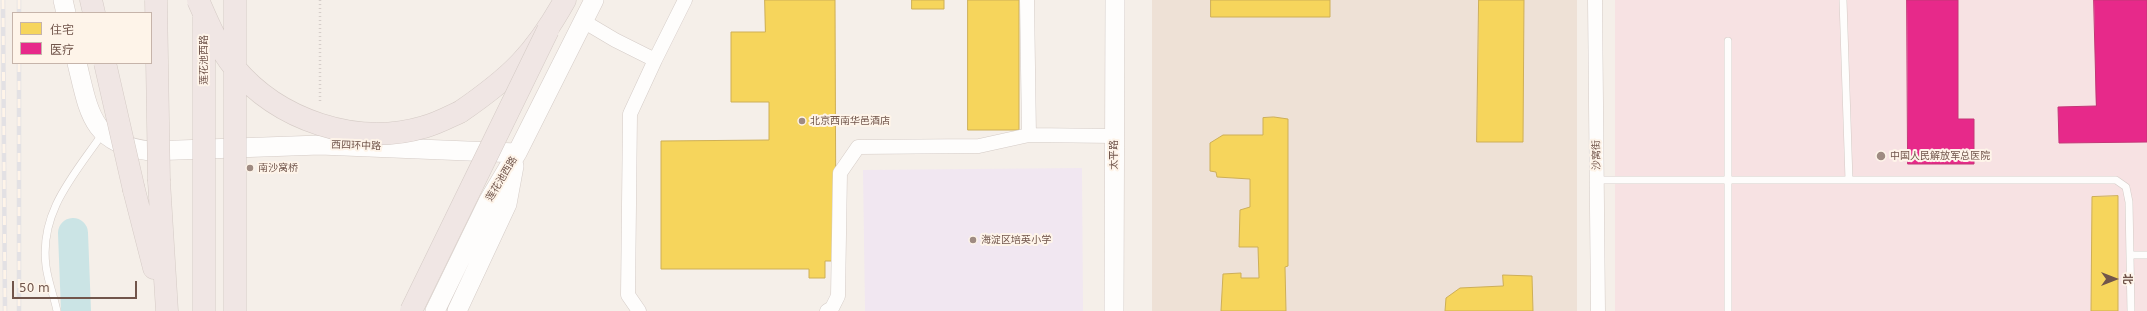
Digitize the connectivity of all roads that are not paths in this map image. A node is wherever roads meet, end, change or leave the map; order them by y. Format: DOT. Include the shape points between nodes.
graph roads {
  1 [pos="63,0"];
  2 [pos="91,0"];
  3 [pos="156,0"];
  4 [pos="198,0"];
  5 [pos="204,0"];
  6 [pos="235,0"];
  7 [pos="565,0"];
  8 [pos="594,0"];
  9 [pos="684,0"];
  10 [pos="1027,0"];
  11 [pos="1114,0"];
  12 [pos="1595,0"];
  13 [pos="1843,0"];
  14 [pos="66,12"];
  15 [pos="94,12"];
  16 [pos="583,21"];
  17 [pos="548,30"];
  18 [pos="1728,41"];
  19 [pos="655,60"];
  20 [pos="77,64"];
  21 [pos="105,64"];
  22 [pos="103,132"];
  23 [pos="1029,134"];
  24 [pos="1114,136"];
  25 [pos="517,153"];
  26 [pos="1597,180"];
  27 [pos="1727,180"];
  28 [pos="1849,180"];
  29 [pos="2131,255"];
  30 [pos="2147,255"];
  31 [pos="57,311"];
  32 [pos="166,311"];
  33 [pos="204,311"];
  34 [pos="235,311"];
  35 [pos="411,311"];
  36 [pos="434,311"];
  37 [pos="457,311"];
  38 [pos="639,311"];
  39 [pos="827,311"];
  40 [pos="1114,311"];
  41 [pos="1598,311"];
  42 [pos="1728,311"];
  43 [pos="2131,311"];
  1 -- 14 [label="street"];
  2 -- 15 [label="highway"];
  3 -- 32 [label="highway, bridge" via="159,181"];
  4 -- 17 [label="highway, bridge" via="211,31 234,66 258,92 289,112 319,125 355,132 386,133 424,127 460,112 520,65"];
  5 -- 33 [label="highway, 莲花池西路, bridge"];
  6 -- 34 [label="highway, bridge"];
  7 -- 17 [label="highway"];
  8 -- 16 [label="street"];
  9 -- 19 [label="street"];
  10 -- 23 [label="street"];
  11 -- 24 [label="street, 太平路"];
  12 -- 26 [label="street, 沙窝街"];
  13 -- 28 [label="lane"];
  16 -- 19 [label="street"];
  16 -- 25 [label="street"];
  17 -- 35 [label="highway, bridge"];
  18 -- 27 [label="lane"];
  19 -- 38 [label="street" via="630,114 628,295"];
  20 -- 22 [label="street, 西四环中路" via="93,120"];
  21 -- 32 [label="highway, bridge" via="134,190"];
  22 -- 25 [label="street, 西四环中路" via="127,147 150,151 320,145"];
  22 -- 31 [label="lane" via="56,202 50,217 46,233 46,267"];
  23 -- 24 [label="street"];
  23 -- 39 [label="street" via="979,146 858,147 840,173 838,296 832,308"];
  24 -- 40 [label="street, 太平路"];
  25 -- 36 [label="street, 莲花池西路" via="489,200"];
  25 -- 37 [label="street, 莲花池西路" via="507,204"];
  26 -- 27 [label="lane"];
  26 -- 41 [label="street, 沙窝街"];
  27 -- 28 [label="lane"];
  27 -- 42 [label="lane"];
  28 -- 29 [label="lane" via="2116,180 2126,187"];
  29 -- 30 [label="lane"];
  29 -- 43 [label="lane"];
}
